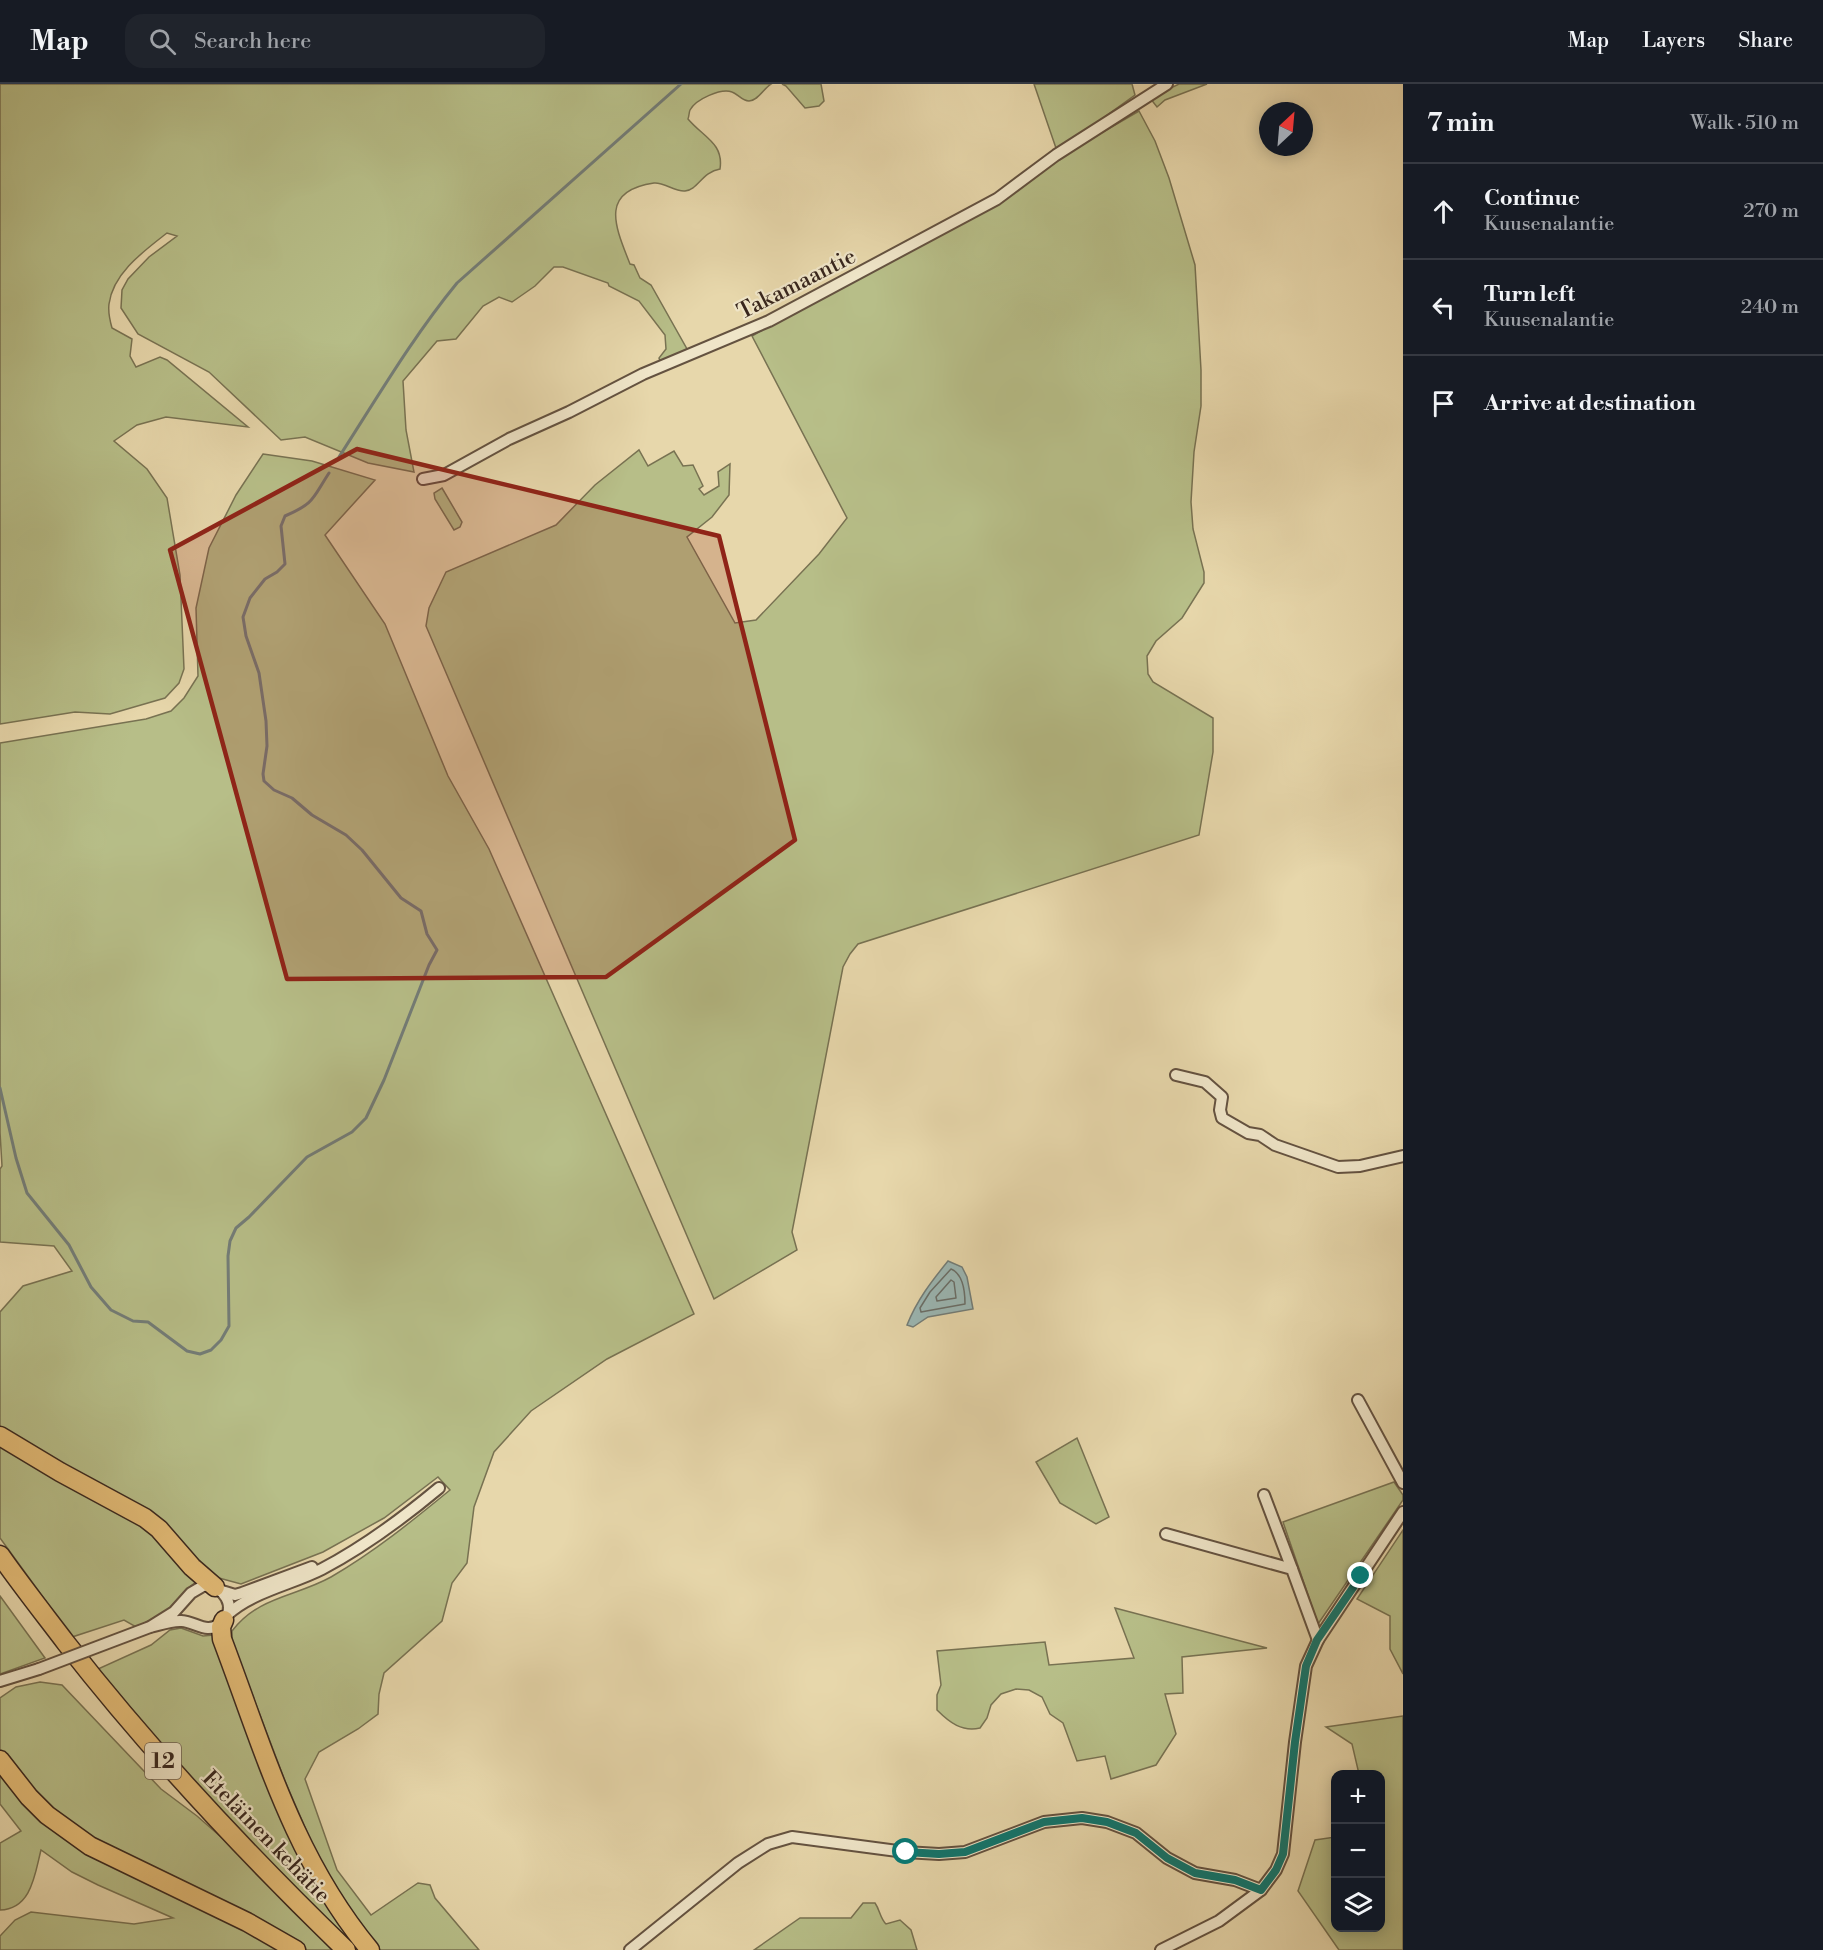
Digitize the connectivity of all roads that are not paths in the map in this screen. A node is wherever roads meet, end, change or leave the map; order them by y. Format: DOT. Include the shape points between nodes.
graph roads {
  1 [pos="1167,84"];
  2 [pos="423,479"];
  3 [pos="1176,1075"];
  4 [pos="1403,1156"];
  5 [pos="1358,1400"];
  6 [pos="0,1436"];
  7 [pos="1403,1483"];
  8 [pos="439,1488"];
  9 [pos="1264,1495"];
  10 [pos="1403,1512"];
  11 [pos="1166,1534"];
  12 [pos="0,1555"];
  13 [pos="344,1556"];
  14 [pos="1292,1569"];
  15 [pos="218,1589"];
  16 [pos="225,1618"];
  17 [pos="150,1628"];
  18 [pos="1317,1640"];
  19 [pos="22,1676"];
  20 [pos="0,1681"];
  21 [pos="0,1690"];
  22 [pos="0,1760"];
  23 [pos="1261,1890"];
  24 [pos="296,1950"];
  25 [pos="346,1950"];
  26 [pos="370,1950"];
  27 [pos="630,1950"];
  28 [pos="1161,1950"];
  1 -- 2 [label="street, Takamaantie" via="1056,155 997,199 769,321 643,374 444,475"];
  3 -- 4 [label="street" via="1205,1082 1222,1097 1222,1118 1248,1133 1311,1158 1338,1167"];
  5 -- 7 [label="street"];
  6 -- 15 [label="highway" via="145,1518"];
  8 -- 13 [label="street"];
  9 -- 14 [label="street"];
  10 -- 18 [label="street"];
  11 -- 14 [label="street"];
  12 -- 25 [label="highway, Eteläinen kehätie / 12" via="157,1754"];
  13 -- 15 [label="street" via="242,1593"];
  13 -- 16 [label="street" via="242,1604"];
  14 -- 18 [label="street"];
  15 -- 16 [label="street" via="229,1602"];
  15 -- 17 [label="street" via="196,1589 174,1612"];
  16 -- 17 [label="street" via="212,1628 183,1621"];
  16 -- 26 [label="highway" via="222,1639 289,1818 324,1884"];
  17 -- 19 [label="street, bridge"];
  18 -- 23 [label="street" via="1306,1666 1283,1854"];
  19 -- 20 [label="street"];
  19 -- 21 [label="street"];
  22 -- 24 [label="highway" via="47,1815 90,1846"];
  23 -- 27 [label="street" via="1235,1880 1195,1873 1167,1858 1136,1833 1082,1818 1044,1822 965,1852 939,1854 792,1837 768,1844 738,1863"];
  23 -- 28 [label="street" via="1219,1921"];
}
